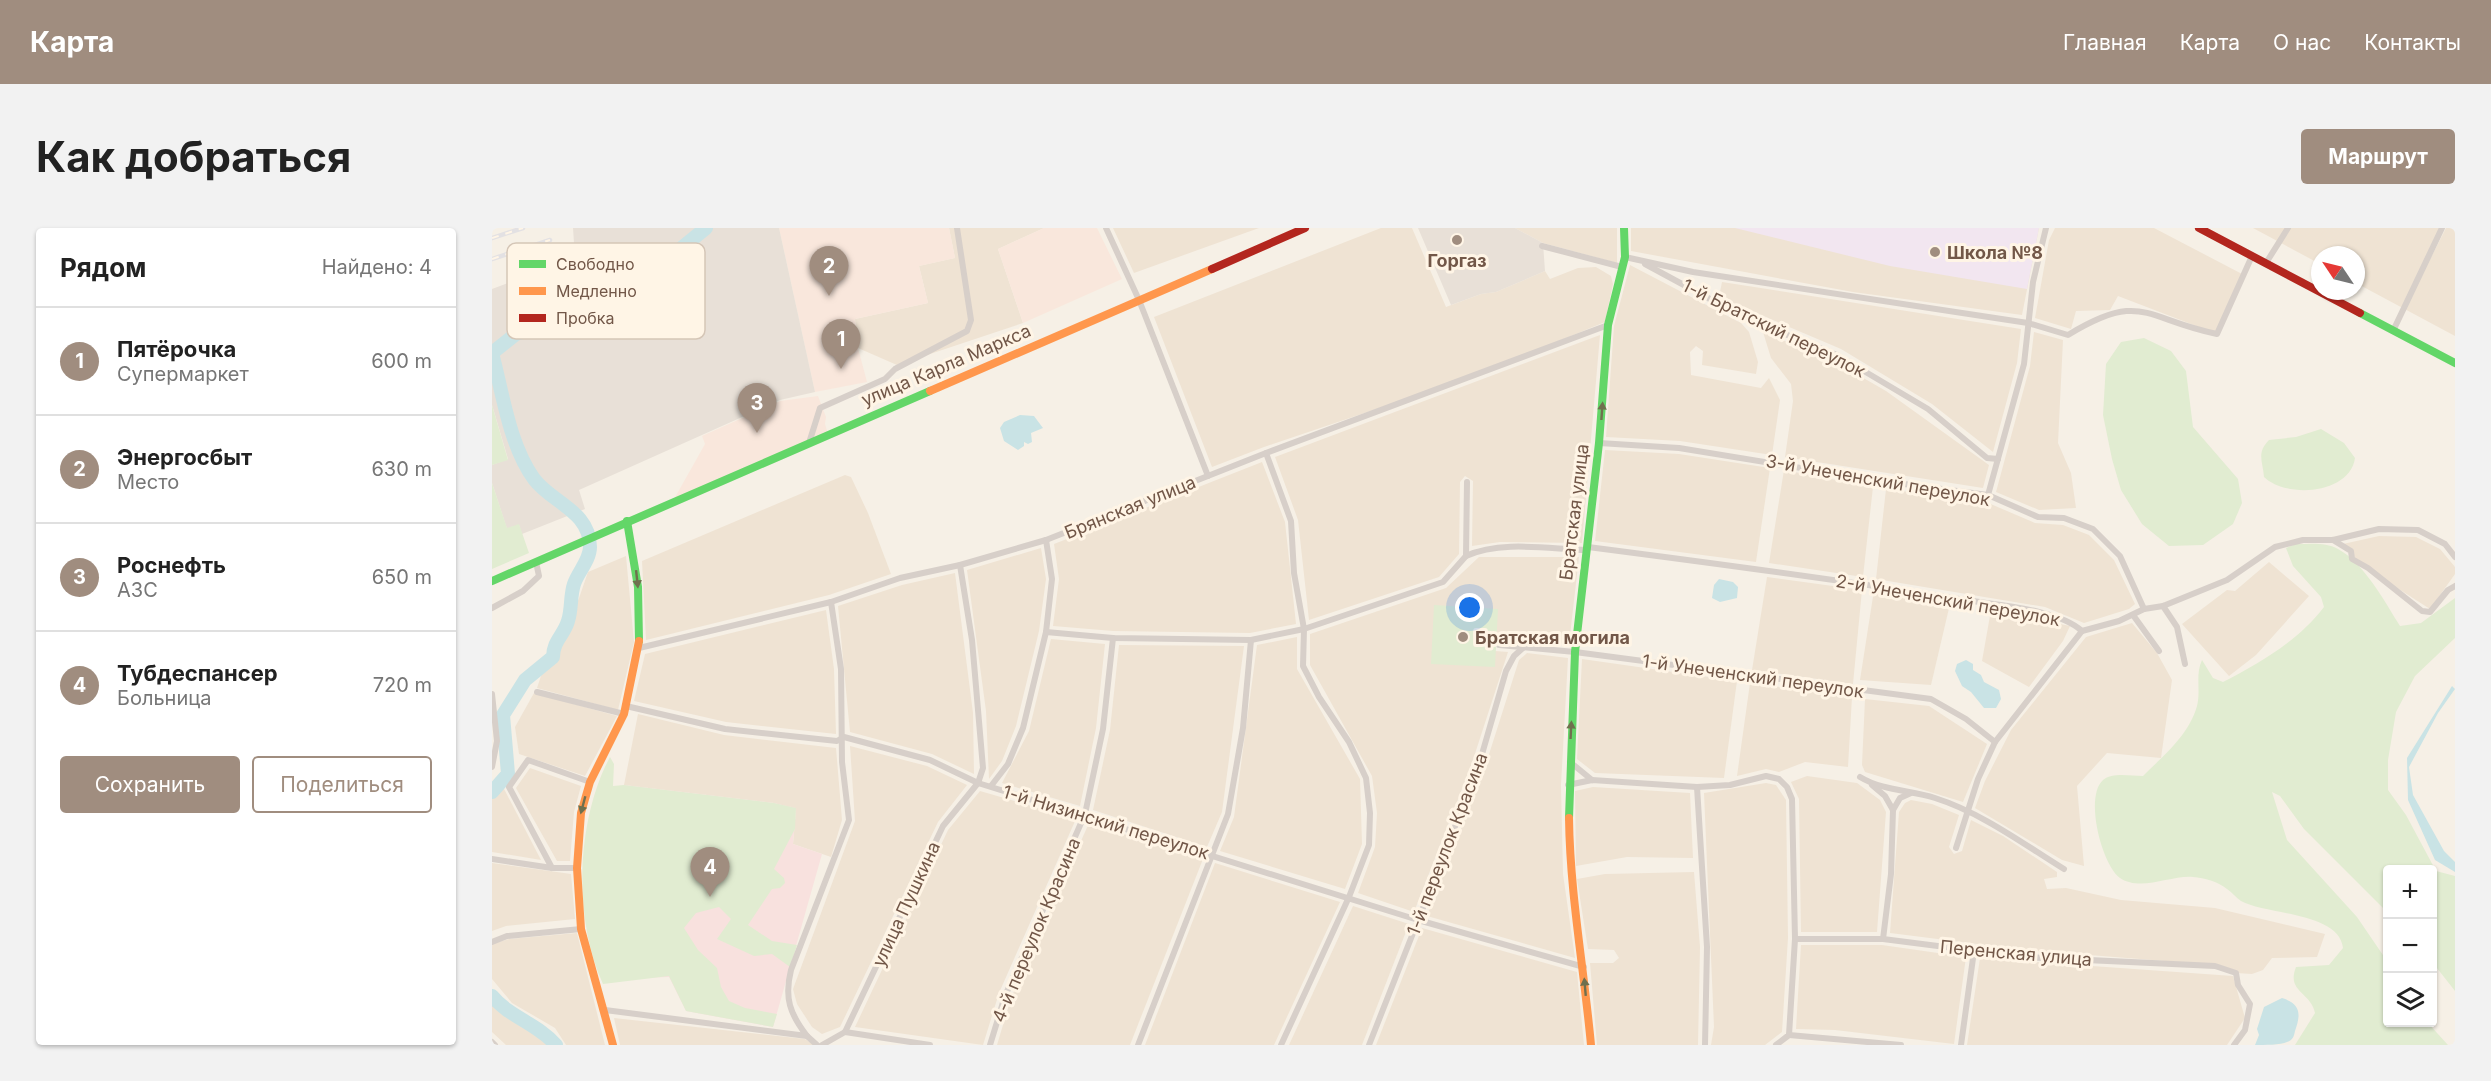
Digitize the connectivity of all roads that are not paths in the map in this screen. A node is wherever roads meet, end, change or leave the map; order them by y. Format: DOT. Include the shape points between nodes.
graph roads {
  1 [pos="957,228"];
  2 [pos="1106,228"];
  3 [pos="1305,228"];
  4 [pos="1624,228"];
  5 [pos="2046,228"];
  6 [pos="2199,228"];
  7 [pos="2288,228"];
  8 [pos="2442,228"];
  9 [pos="1542,246"];
  10 [pos="2252,256"];
  11 [pos="1625,257"];
  12 [pos="1637,259"];
  13 [pos="2266,263"];
  14 [pos="1622,267"];
  15 [pos="1138,300"];
  16 [pos="2028,323"];
  17 [pos="1608,325"];
  18 [pos="2393,331"];
  19 [pos="2455,363"];
  20 [pos="809,443"];
  21 [pos="1599,443"];
  22 [pos="1266,453"];
  23 [pos="1998,459"];
  24 [pos="1208,476"];
  25 [pos="1467,482"];
  26 [pos="1988,495"];
  27 [pos="627,521"];
  28 [pos="1046,540"];
  29 [pos="2332,540"];
  30 [pos="1587,548"];
  31 [pos="1466,556"];
  32 [pos="2455,557"];
  33 [pos="536,562"];
  34 [pos="960,565"];
  35 [pos="492,581"];
  36 [pos="2455,586"];
  37 [pos="831,602"];
  38 [pos="2163,606"];
  39 [pos="492,608"];
  40 [pos="2144,609"];
  41 [pos="2133,615"];
  42 [pos="1304,629"];
  43 [pos="2082,631"];
  44 [pos="1046,632"];
  45 [pos="1113,638"];
  46 [pos="1251,640"];
  47 [pos="1499,645"];
  48 [pos="1525,646"];
  49 [pos="639,648"];
  50 [pos="2158,651"];
  51 [pos="1575,652"];
  52 [pos="2185,664"];
  53 [pos="537,692"];
  54 [pos="492,694"];
  55 [pos="625,710"];
  56 [pos="844,737"];
  57 [pos="1995,742"];
  58 [pos="1570,762"];
  59 [pos="492,766"];
  60 [pos="1860,777"];
  61 [pos="1592,780"];
  62 [pos="590,782"];
  63 [pos="978,783"];
  64 [pos="1872,784"];
  65 [pos="1568,785"];
  66 [pos="991,786"];
  67 [pos="1697,787"];
  68 [pos="1911,793"];
  69 [pos="1893,810"];
  70 [pos="1967,811"];
  71 [pos="1085,814"];
  72 [pos="1956,848"];
  73 [pos="1211,855"];
  74 [pos="492,858"];
  75 [pos="552,868"];
  76 [pos="577,868"];
  77 [pos="2064,869"];
  78 [pos="1349,897"];
  79 [pos="1418,920"];
  80 [pos="580,929"];
  81 [pos="1795,939"];
  82 [pos="1883,939"];
  83 [pos="492,942"];
  84 [pos="1974,951"];
  85 [pos="1584,967"];
  86 [pos="605,1010"];
  87 [pos="845,1032"];
  88 [pos="1789,1035"];
  89 [pos="807,1036"];
  90 [pos="613,1045"];
  91 [pos="817,1045"];
  92 [pos="822,1045"];
  93 [pos="930,1045"];
  94 [pos="990,1045"];
  95 [pos="1138,1045"];
  96 [pos="1281,1045"];
  97 [pos="1369,1045"];
  98 [pos="1591,1045"];
  99 [pos="1705,1045"];
  100 [pos="1776,1045"];
  101 [pos="1901,1045"];
  102 [pos="1961,1045"];
  103 [pos="2234,1045"];
  1 -- 20 [label="street" via="971,320 967,331 895,369 885,379 820,408"];
  2 -- 15 [label="street"];
  3 -- 15 [label="main road, улица Карла Маркса"];
  4 -- 11 [label="main road, Братская улица"];
  5 -- 16 [label="street"];
  6 -- 10 [label="main road"];
  7 -- 13 [label="street"];
  8 -- 18 [label="street"];
  9 -- 14 [label="street"];
  10 -- 13 [label="main road"];
  10 -- 16 [label="street, 1-й Братский переулок" via="2217,334 2152,312 2131,310 2097,318 2068,336"];
  11 -- 12 [label="street, 1-й Братский переулок"];
  11 -- 14 [label="main road, Братская улица"];
  12 -- 16 [label="street, 1-й Братский переулок" via="1829,295"];
  12 -- 23 [label="street, 1-й Братский переулок" via="1745,318 1837,355 1928,409 1987,458"];
  13 -- 18 [label="main road"];
  14 -- 17 [label="main road, Братская улица"];
  15 -- 20 [label="main road, улица Карла Маркса"];
  15 -- 24 [label="street"];
  16 -- 23 [label="street" via="2024,364"];
  21 -- 17 [label="main road, Братская улица, one-way"];
  17 -- 22 [label="street, Брянская улица"];
  18 -- 19 [label="main road"];
  20 -- 27 [label="main road, улица Карла Маркса"];
  21 -- 26 [label="street, 3-й Унеченский переулок" via="1679,448"];
  21 -- 30 [label="main road, Братская улица"];
  22 -- 24 [label="street, Брянская улица"];
  22 -- 42 [label="street" via="1291,521 1294,573"];
  23 -- 26 [label="street"];
  24 -- 28 [label="street, Брянская улица"];
  25 -- 31 [label="street"];
  26 -- 40 [label="street, 3-й Унеченский переулок" via="2037,517 2064,519 2093,529 2120,556"];
  27 -- 33 [label="main road, улица Карла Маркса"];
  27 -- 49 [label="main road, one-way" via="638,587"];
  28 -- 34 [label="street, Брянская улица"];
  28 -- 44 [label="street" via="1052,579"];
  29 -- 32 [label="street, 2-й Унеченский переулок" via="2379,530 2418,530 2445,544"];
  29 -- 36 [label="street" via="2351,551 2352,559 2422,611 2430,612"];
  29 -- 38 [label="street, 2-й Унеченский переулок" via="2303,540 2275,547 2228,580"];
  30 -- 31 [label="street, 2-й Унеченский переулок" via="1500,548"];
  30 -- 43 [label="street, 2-й Унеченский переулок" via="1869,584 2043,614 2074,623"];
  30 -- 51 [label="main road, Братская улица"];
  31 -- 42 [label="street" via="1443,582"];
  33 -- 35 [label="main road"];
  33 -- 39 [label="street" via="539,576 523,591"];
  34 -- 37 [label="street, Брянская улица" via="900,578"];
  34 -- 63 [label="street" via="980,712 983,768"];
  37 -- 49 [label="street, Брянская улица"];
  37 -- 56 [label="street" via="841,669"];
  38 -- 40 [label="street, 2-й Унеченский переулок"];
  38 -- 52 [label="street" via="2177,627"];
  40 -- 41 [label="street, 2-й Унеченский переулок"];
  41 -- 43 [label="street, 2-й Унеченский переулок"];
  41 -- 50 [label="street"];
  42 -- 46 [label="street"];
  42 -- 78 [label="street" via="1303,666 1366,778 1371,813 1369,845"];
  43 -- 57 [label="street"];
  44 -- 45 [label="street"];
  44 -- 66 [label="street" via="1023,728 1008,764"];
  45 -- 46 [label="street"];
  45 -- 71 [label="street, 4-й переулок Красина" via="1103,729"];
  46 -- 73 [label="street" via="1243,728 1228,814"];
  47 -- 48 [label="street, 1-й Унеченский переулок"];
  48 -- 51 [label="street, 1-й Унеченский переулок"];
  48 -- 79 [label="street, 1-й переулок Красина" via="1506,670 1478,768"];
  49 -- 55 [label="main road"];
  51 -- 57 [label="street, 1-й Унеченский переулок" via="1931,699"];
  58 -- 51 [label="main road, Братская улица, one-way"];
  53 -- 55 [label="street, 1-й Низинский переулок"];
  54 -- 59 [label="street" via="497,741"];
  55 -- 56 [label="street, 1-й Низинский переулок" via="724,729 837,741"];
  55 -- 62 [label="main road"];
  56 -- 63 [label="street, 1-й Низинский переулок" via="930,760"];
  56 -- 89 [label="street" via="842,762 849,820 786,989 795,1020"];
  57 -- 70 [label="street"];
  58 -- 61 [label="street"];
  58 -- 65 [label="main road, Братская улица"];
  60 -- 64 [label="street"];
  61 -- 65 [label="street"];
  61 -- 67 [label="street"];
  62 -- 75 [label="street" via="528,760 509,787"];
  62 -- 76 [label="main road, one-way" via="580,813"];
  63 -- 66 [label="street, 1-й Низинский переулок"];
  63 -- 87 [label="street, улица Пушкина" via="943,826"];
  64 -- 68 [label="street"];
  64 -- 69 [label="street" via="1886,796"];
  65 -- 85 [label="main road, Братская улица" via="1570,874"];
  66 -- 71 [label="street, 1-й Низинский переулок"];
  67 -- 81 [label="street" via="1730,785 1766,776 1779,779 1787,787 1792,799"];
  67 -- 99 [label="street" via="1707,947"];
  68 -- 69 [label="street" via="1900,798"];
  68 -- 70 [label="street" via="1934,797"];
  69 -- 82 [label="street"];
  70 -- 72 [label="street"];
  70 -- 77 [label="street" via="2006,830"];
  71 -- 73 [label="street, 1-й Низинский переулок"];
  71 -- 94 [label="street, 4-й переулок Красина" via="1005,996"];
  73 -- 78 [label="street, 1-й Низинский переулок"];
  73 -- 95 [label="street"];
  74 -- 75 [label="street"];
  75 -- 76 [label="street"];
  76 -- 80 [label="main road"];
  78 -- 79 [label="street, 1-й Низинский переулок"];
  78 -- 96 [label="street"];
  79 -- 85 [label="street, 1-й Низинский переулок"];
  79 -- 97 [label="street, 1-й переулок Красина"];
  80 -- 83 [label="street" via="507,936"];
  80 -- 86 [label="main road"];
  81 -- 82 [label="street, Перенская улица"];
  81 -- 88 [label="street"];
  82 -- 84 [label="street, Перенская улица"];
  84 -- 102 [label="street"];
  84 -- 103 [label="street, Перенская улица" via="2215,966 2236,973 2238,985 2250,1004 2245,1030"];
  98 -- 85 [label="main road, Братская улица, one-way"];
  86 -- 89 [label="street"];
  86 -- 90 [label="main road"];
  87 -- 92 [label="street"];
  87 -- 93 [label="street"];
  88 -- 100 [label="street"];
  88 -- 101 [label="street"];
  89 -- 91 [label="street"];
}
